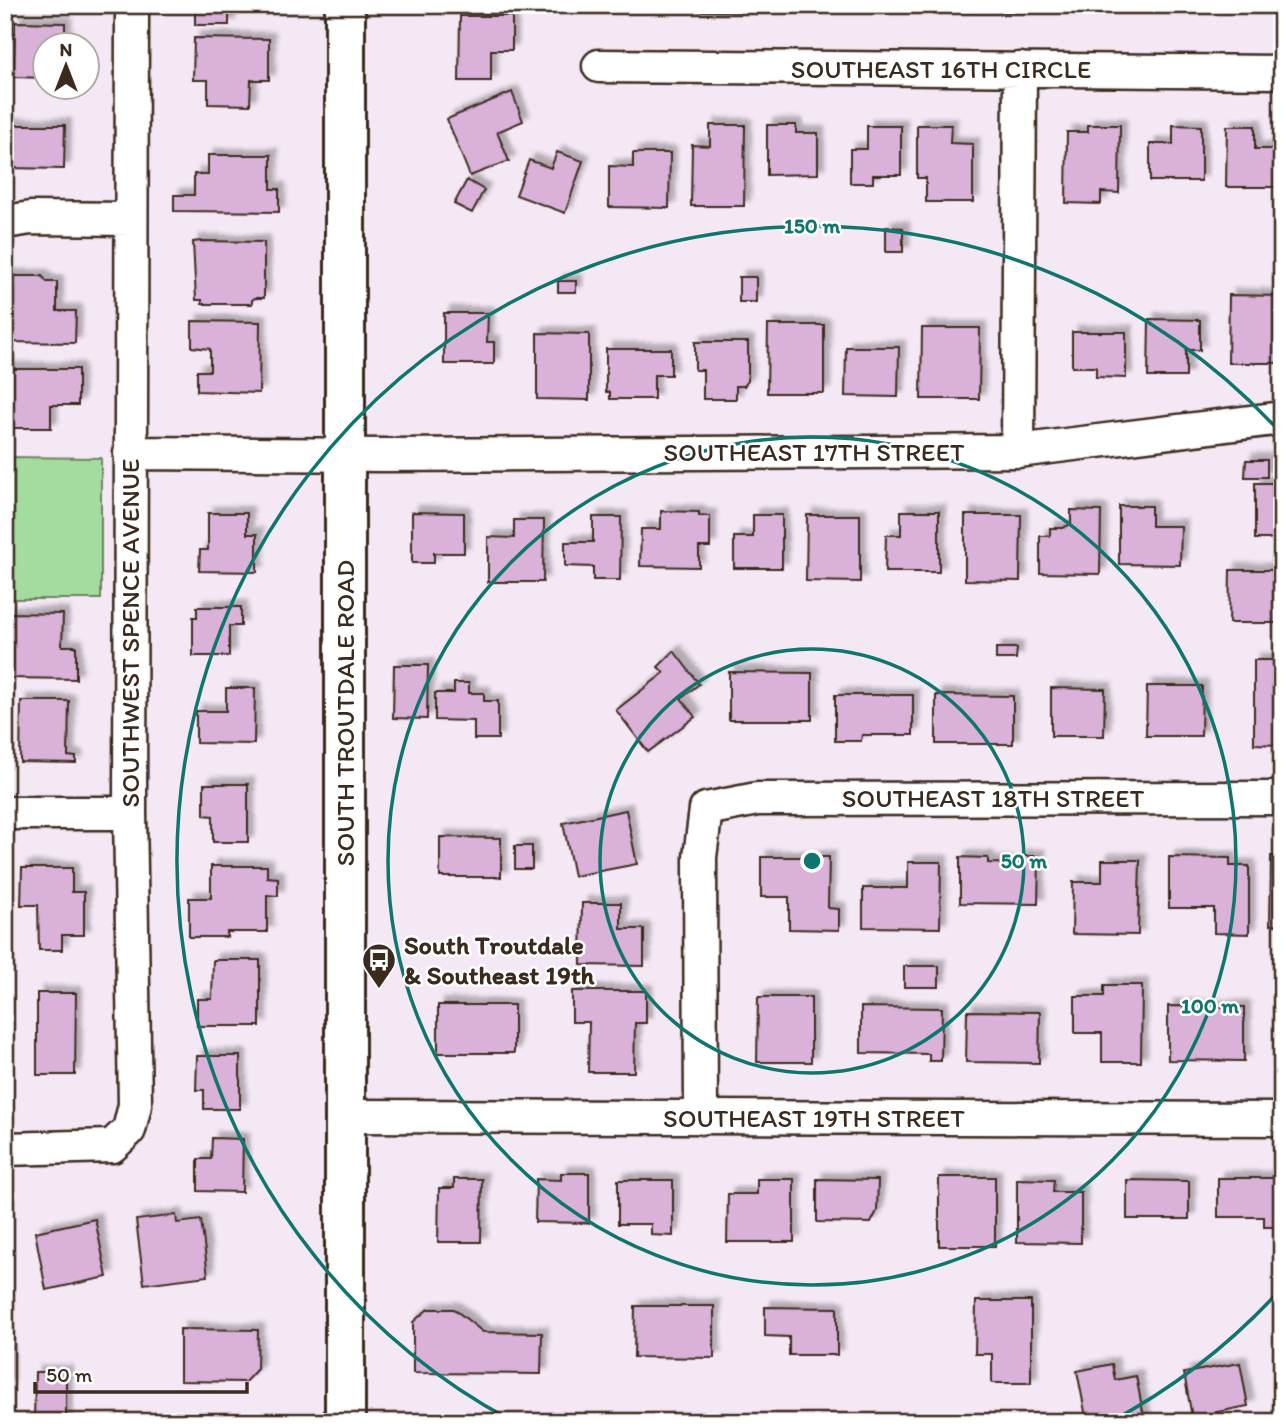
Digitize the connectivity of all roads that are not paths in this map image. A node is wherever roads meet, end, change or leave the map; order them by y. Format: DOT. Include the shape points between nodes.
graph roads {
  1 [pos="132,5"];
  2 [pos="345,5"];
  3 [pos="599,66"];
  4 [pos="1020,69"];
  5 [pos="1282,72"];
  6 [pos="131,219"];
  7 [pos="5,222"];
  8 [pos="1282,418"];
  9 [pos="1018,451"];
  10 [pos="130,453"];
  11 [pos="345,454"];
  12 [pos="1282,798"];
  13 [pos="5,813"];
  14 [pos="130,813"];
  15 [pos="345,1116"];
  16 [pos="701,1118"];
  17 [pos="1282,1119"];
  18 [pos="5,1149"];
  19 [pos="345,1422"];
  1 -- 6 [label="street, SOUTHWEST SPENCE AVENUE"];
  2 -- 11 [label="main road, SOUTH TROUTDALE ROAD"];
  3 -- 4 [label="street, SOUTHEAST 16TH CIRCLE"];
  4 -- 5 [label="street, SOUTHEAST 16TH CIRCLE"];
  4 -- 9 [label="street"];
  6 -- 7 [label="street"];
  6 -- 10 [label="street, SOUTHWEST SPENCE AVENUE"];
  8 -- 9 [label="street, SOUTHEAST 17TH STREET"];
  9 -- 11 [label="street, SOUTHEAST 17TH STREET"];
  10 -- 11 [label="street, SOUTHEAST 17TH STREET"];
  10 -- 14 [label="street, SOUTHWEST SPENCE AVENUE"];
  11 -- 15 [label="main road, SOUTH TROUTDALE ROAD"];
  12 -- 16 [label="street, SOUTHEAST 18TH STREET" via="757,799 706,809 700,857"];
  13 -- 14 [label="street"];
  14 -- 18 [label="street, SOUTHWEST SPENCE AVENUE" via="135,1105 129,1130 112,1146"];
  15 -- 16 [label="street, SOUTHEAST 19TH STREET"];
  15 -- 19 [label="main road, SOUTH TROUTDALE ROAD"];
  16 -- 17 [label="street, SOUTHEAST 19TH STREET"];
}
